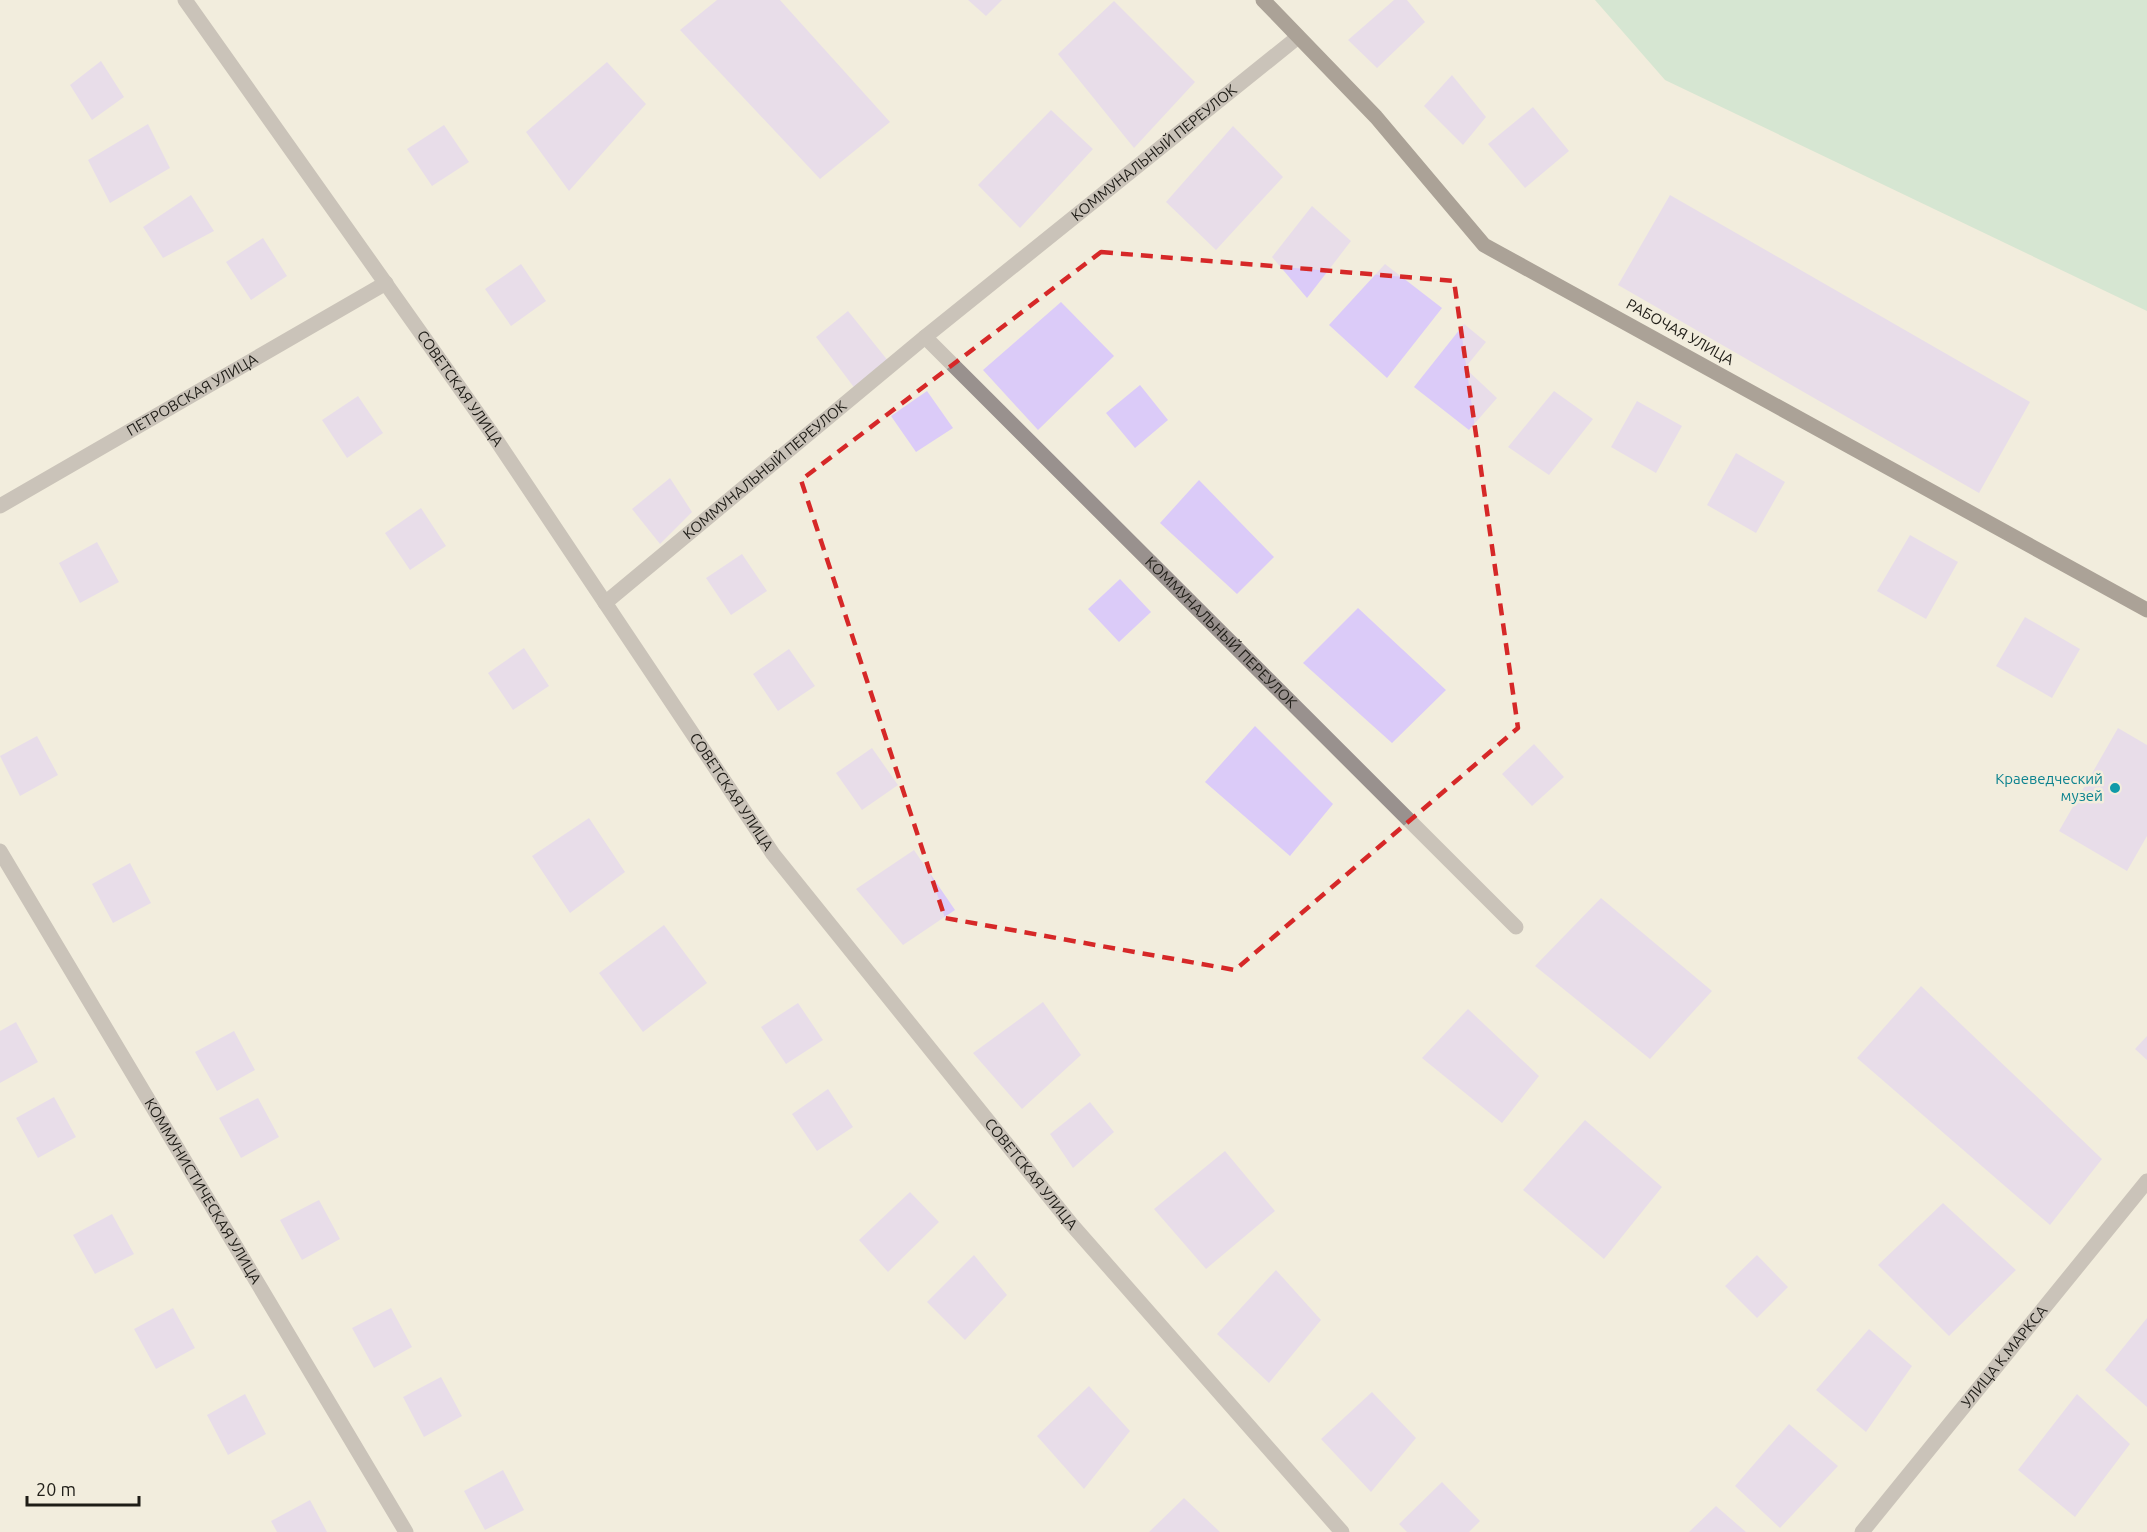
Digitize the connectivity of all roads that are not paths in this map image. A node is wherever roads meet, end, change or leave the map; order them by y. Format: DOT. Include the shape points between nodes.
graph roads {
  1 [pos="185,0"];
  2 [pos="1263,0"];
  3 [pos="1298,37"];
  4 [pos="386,283"];
  5 [pos="925,338"];
  6 [pos="0,506"];
  7 [pos="605,603"];
  8 [pos="2147,610"];
  9 [pos="0,851"];
  10 [pos="1516,927"];
  11 [pos="2147,1181"];
  12 [pos="406,1532"];
  13 [pos="1342,1532"];
  14 [pos="1862,1532"];
  1 -- 4 [label="street, СОВЕТСКАЯ УЛИЦА"];
  2 -- 3 [label="main road, РАБОЧАЯ УЛИЦА"];
  3 -- 5 [label="street, КОММУНАЛЬНЫЙ ПЕРЕУЛОК"];
  3 -- 8 [label="main road, РАБОЧАЯ УЛИЦА" via="1376,117 1484,245"];
  4 -- 6 [label="street, ПЕТРОВСКАЯ УЛИЦА"];
  4 -- 7 [label="street, СОВЕТСКАЯ УЛИЦА"];
  5 -- 7 [label="street, КОММУНАЛЬНЫЙ ПЕРЕУЛОК"];
  5 -- 10 [label="street, КОММУНАЛЬНЫЙ ПЕРЕУЛОК"];
  7 -- 13 [label="street, СОВЕТСКАЯ УЛИЦА" via="773,854 1072,1225"];
  9 -- 12 [label="street, КОММУНИСТИЧЕСКАЯ УЛИЦА"];
  11 -- 14 [label="street, УЛИЦА К.МАРКСА"];
}
